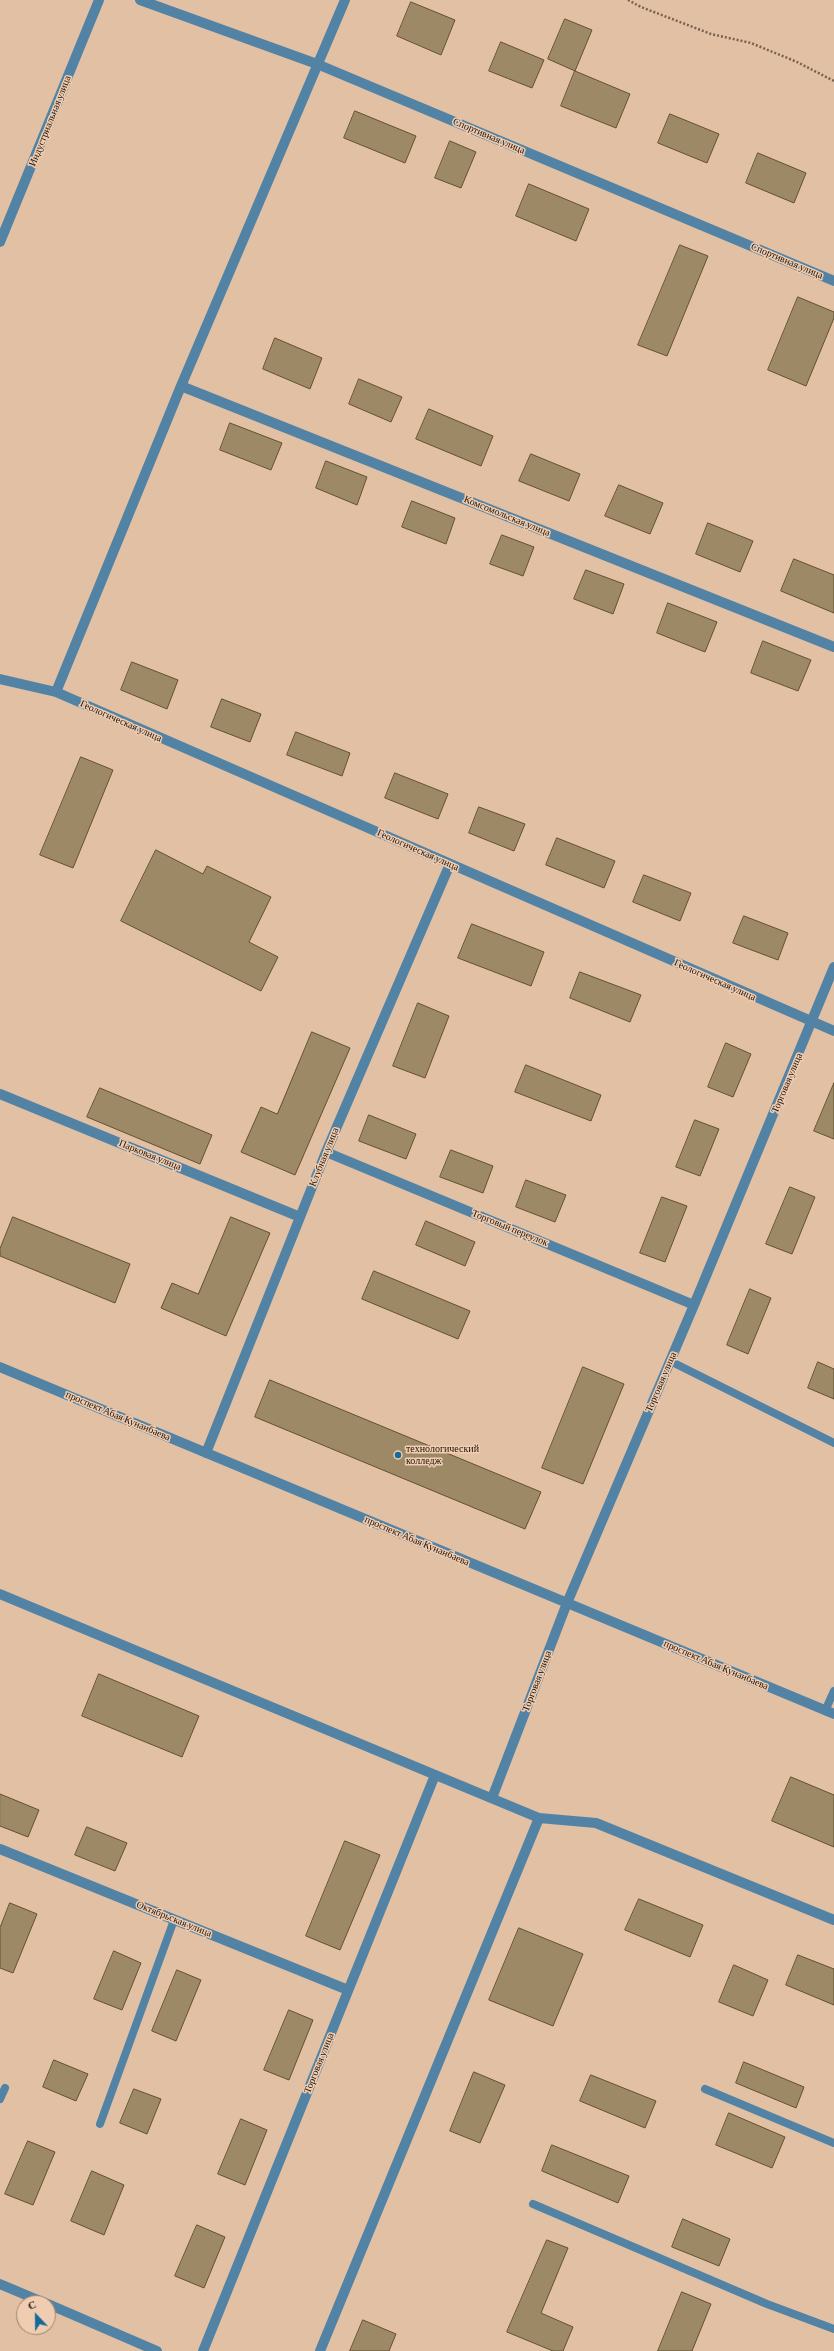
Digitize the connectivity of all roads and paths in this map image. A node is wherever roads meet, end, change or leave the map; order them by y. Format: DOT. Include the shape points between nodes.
graph roads {
  1 [pos="99,0"];
  2 [pos="140,0"];
  3 [pos="345,0"];
  4 [pos="628,0"];
  5 [pos="317,64"];
  6 [pos="834,81"];
  7 [pos="0,242"];
  8 [pos="834,281"];
  9 [pos="181,386"];
  10 [pos="834,647"];
  11 [pos="0,679"];
  12 [pos="56,692"];
  13 [pos="450,864"];
  14 [pos="834,967"];
  15 [pos="813,1022"];
  16 [pos="834,1031"];
  17 [pos="0,1094"];
  18 [pos="326,1152"];
  19 [pos="300,1217"];
  20 [pos="694,1305"];
  21 [pos="670,1361"];
  22 [pos="0,1367"];
  23 [pos="834,1443"];
  24 [pos="206,1453"];
  25 [pos="0,1594"];
  26 [pos="567,1603"];
  27 [pos="834,1691"];
  28 [pos="830,1712"];
  29 [pos="435,1775"];
  30 [pos="492,1798"];
  31 [pos="539,1818"];
  32 [pos="0,1849"];
  33 [pos="174,1920"];
  34 [pos="834,1920"];
  35 [pos="348,1990"];
  36 [pos="5,2088"];
  37 [pos="705,2089"];
  38 [pos="0,2099"];
  39 [pos="100,2124"];
  40 [pos="834,2143"];
  41 [pos="533,2204"];
  42 [pos="0,2284"];
  43 [pos="26,2295"];
  44 [pos="56,2307"];
  45 [pos="834,2330"];
  46 [pos="158,2351"];
  47 [pos="203,2351"];
  48 [pos="320,2351"];
  1 -- 7 [label="street, Индустриальная улица"];
  2 -- 5 [label="street, Спортивная улица"];
  3 -- 5 [label="street"];
  4 -- 6 [label="path" via="711,34 751,43"];
  5 -- 8 [label="street, Спортивная улица"];
  5 -- 9 [label="street"];
  9 -- 10 [label="street, Комсомольская улица"];
  9 -- 12 [label="street"];
  11 -- 12 [label="street, Геологическая улица"];
  12 -- 13 [label="street, Геологическая улица"];
  13 -- 15 [label="street, Геологическая улица"];
  13 -- 18 [label="street, Клубная улица"];
  14 -- 15 [label="street, Торговая улица"];
  15 -- 16 [label="street, Геологическая улица"];
  15 -- 20 [label="street, Торговая улица"];
  17 -- 19 [label="street, Парковая улица"];
  18 -- 19 [label="street, Клубная улица"];
  18 -- 20 [label="street, Торговый переулок"];
  19 -- 24 [label="street, Клубная улица"];
  20 -- 21 [label="street, Торговая улица"];
  21 -- 23 [label="lane"];
  21 -- 26 [label="street, Торговая улица"];
  22 -- 24 [label="street, проспект Абая Кунанбаева"];
  24 -- 26 [label="street, проспект Абая Кунанбаева"];
  25 -- 29 [label="street"];
  26 -- 28 [label="street, проспект Абая Кунанбаева"];
  26 -- 30 [label="street, Торговая улица"];
  27 -- 28 [label="lane"];
  29 -- 30 [label="street"];
  29 -- 35 [label="street, Торговая улица"];
  30 -- 31 [label="street"];
  31 -- 34 [label="street" via="596,1823"];
  31 -- 48 [label="street"];
  32 -- 33 [label="street, Октябрьская улица"];
  33 -- 35 [label="street, Октябрьская улица"];
  33 -- 39 [label="lane"];
  35 -- 47 [label="street, Торговая улица"];
  36 -- 38 [label="lane"];
  37 -- 40 [label="lane"];
  41 -- 45 [label="lane" via="766,2304"];
  42 -- 43 [label="street"];
  44 -- 46 [label="street"];
}
